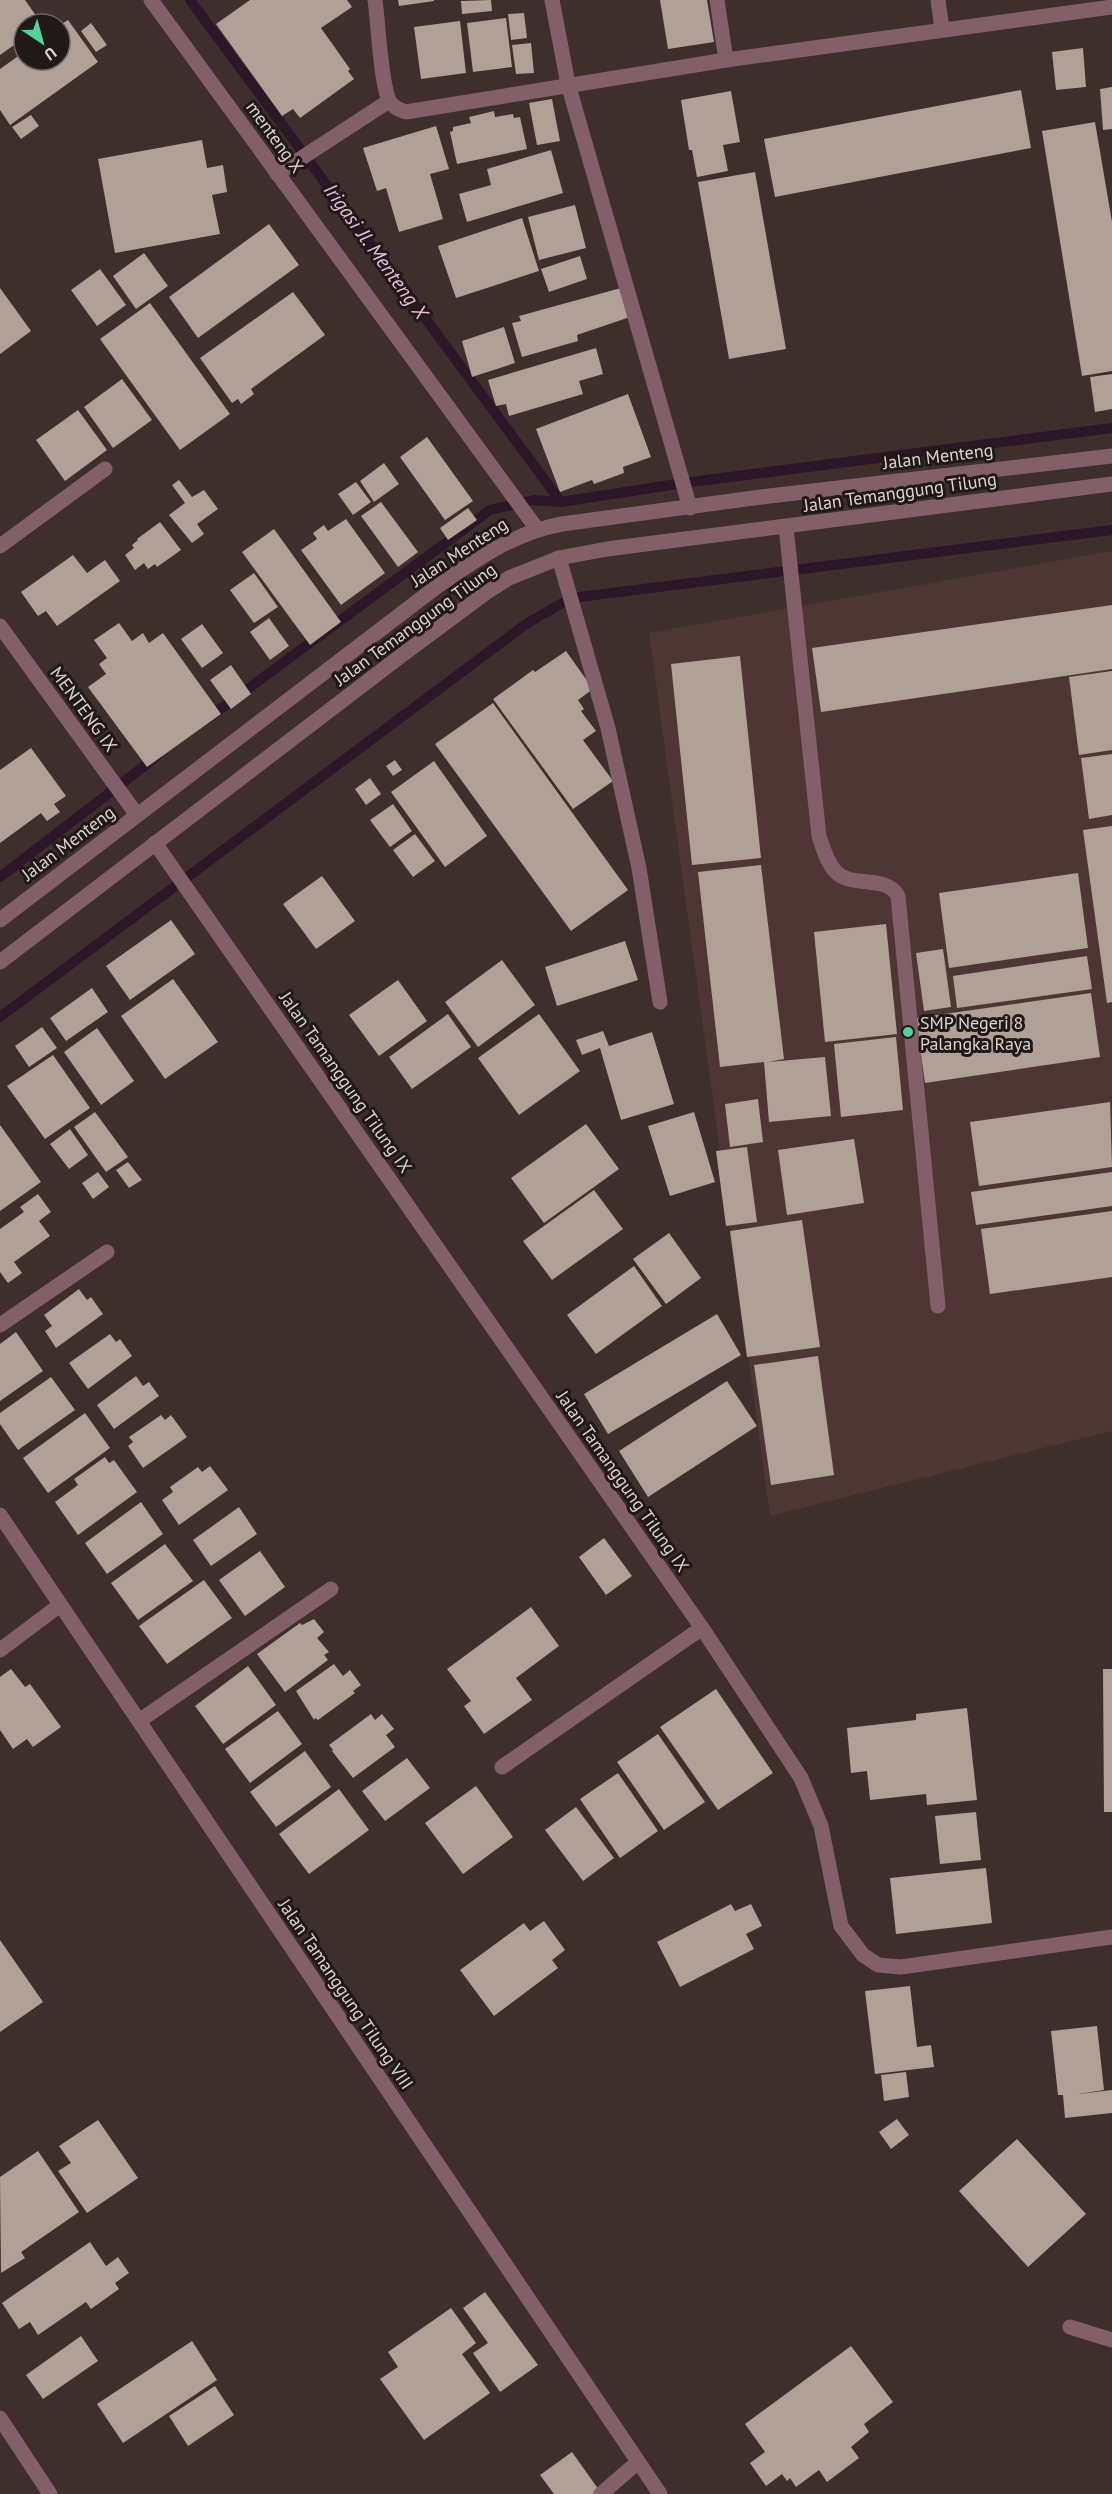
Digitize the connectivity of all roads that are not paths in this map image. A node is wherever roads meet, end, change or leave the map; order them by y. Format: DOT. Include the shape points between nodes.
graph roads {
  1 [pos="151,0"];
  2 [pos="375,0"];
  3 [pos="552,0"];
  4 [pos="717,0"];
  5 [pos="938,0"];
  6 [pos="1112,7"];
  7 [pos="942,29"];
  8 [pos="726,60"];
  9 [pos="568,84"];
  10 [pos="389,101"];
  11 [pos="277,174"];
  12 [pos="1112,456"];
  13 [pos="105,469"];
  14 [pos="1112,484"];
  15 [pos="690,508"];
  16 [pos="786,527"];
  17 [pos="537,529"];
  18 [pos="0,546"];
  19 [pos="559,558"];
  20 [pos="0,626"];
  21 [pos="136,815"];
  22 [pos="156,843"];
  23 [pos="0,920"];
  24 [pos="0,962"];
  25 [pos="660,1002"];
  26 [pos="107,1252"];
  27 [pos="938,1306"];
  28 [pos="0,1325"];
  29 [pos="0,1515"];
  30 [pos="331,1589"];
  31 [pos="60,1605"];
  32 [pos="702,1628"];
  33 [pos="0,1650"];
  34 [pos="139,1721"];
  35 [pos="502,1767"];
  36 [pos="1112,1937"];
  37 [pos="1070,2327"];
  38 [pos="1112,2340"];
  39 [pos="0,2418"];
  40 [pos="638,2462"];
  41 [pos="50,2494"];
  42 [pos="601,2494"];
  43 [pos="660,2494"];
  1 -- 11 [label="street, menteng X"];
  2 -- 10 [label="street"];
  3 -- 9 [label="street"];
  4 -- 8 [label="street"];
  5 -- 7 [label="street"];
  6 -- 7 [label="street"];
  7 -- 8 [label="street"];
  8 -- 9 [label="street"];
  9 -- 10 [label="street" via="406,112"];
  9 -- 15 [label="street"];
  10 -- 11 [label="street"];
  11 -- 17 [label="street, menteng X"];
  12 -- 15 [label="street, Jalan Menteng"];
  13 -- 18 [label="street"];
  14 -- 16 [label="street, Jalan Temanggung Tilung"];
  15 -- 17 [label="street, Jalan Menteng"];
  16 -- 19 [label="street, Jalan Temanggung Tilung"];
  16 -- 27 [label="street" via="819,836 837,873 854,881 887,886 898,896"];
  17 -- 21 [label="street, Jalan Menteng" via="498,547 435,588"];
  19 -- 22 [label="street, Jalan Temanggung Tilung" via="509,578 487,592"];
  19 -- 25 [label="street" via="608,728 639,868"];
  20 -- 21 [label="street, MENTENG IX"];
  21 -- 23 [label="street, Jalan Menteng"];
  22 -- 24 [label="street, Jalan Temanggung Tilung"];
  22 -- 32 [label="street, Jalan Tamanggung Tilung IX"];
  26 -- 28 [label="street"];
  29 -- 31 [label="street, Jalan Tamanggung Tilung VIII"];
  30 -- 34 [label="street"];
  31 -- 33 [label="street"];
  31 -- 34 [label="street, Jalan Tamanggung Tilung VIII"];
  32 -- 35 [label="street"];
  32 -- 36 [label="street, Jalan Tamanggung Tilung IX" via="807,1789 821,1826 841,1926 863,1955 878,1965 901,1967"];
  34 -- 40 [label="street, Jalan Tamanggung Tilung VIII"];
  37 -- 38 [label="street"];
  39 -- 41 [label="street"];
  40 -- 42 [label="street"];
  40 -- 43 [label="street, Jalan Tamanggung Tilung VIII"];
}
